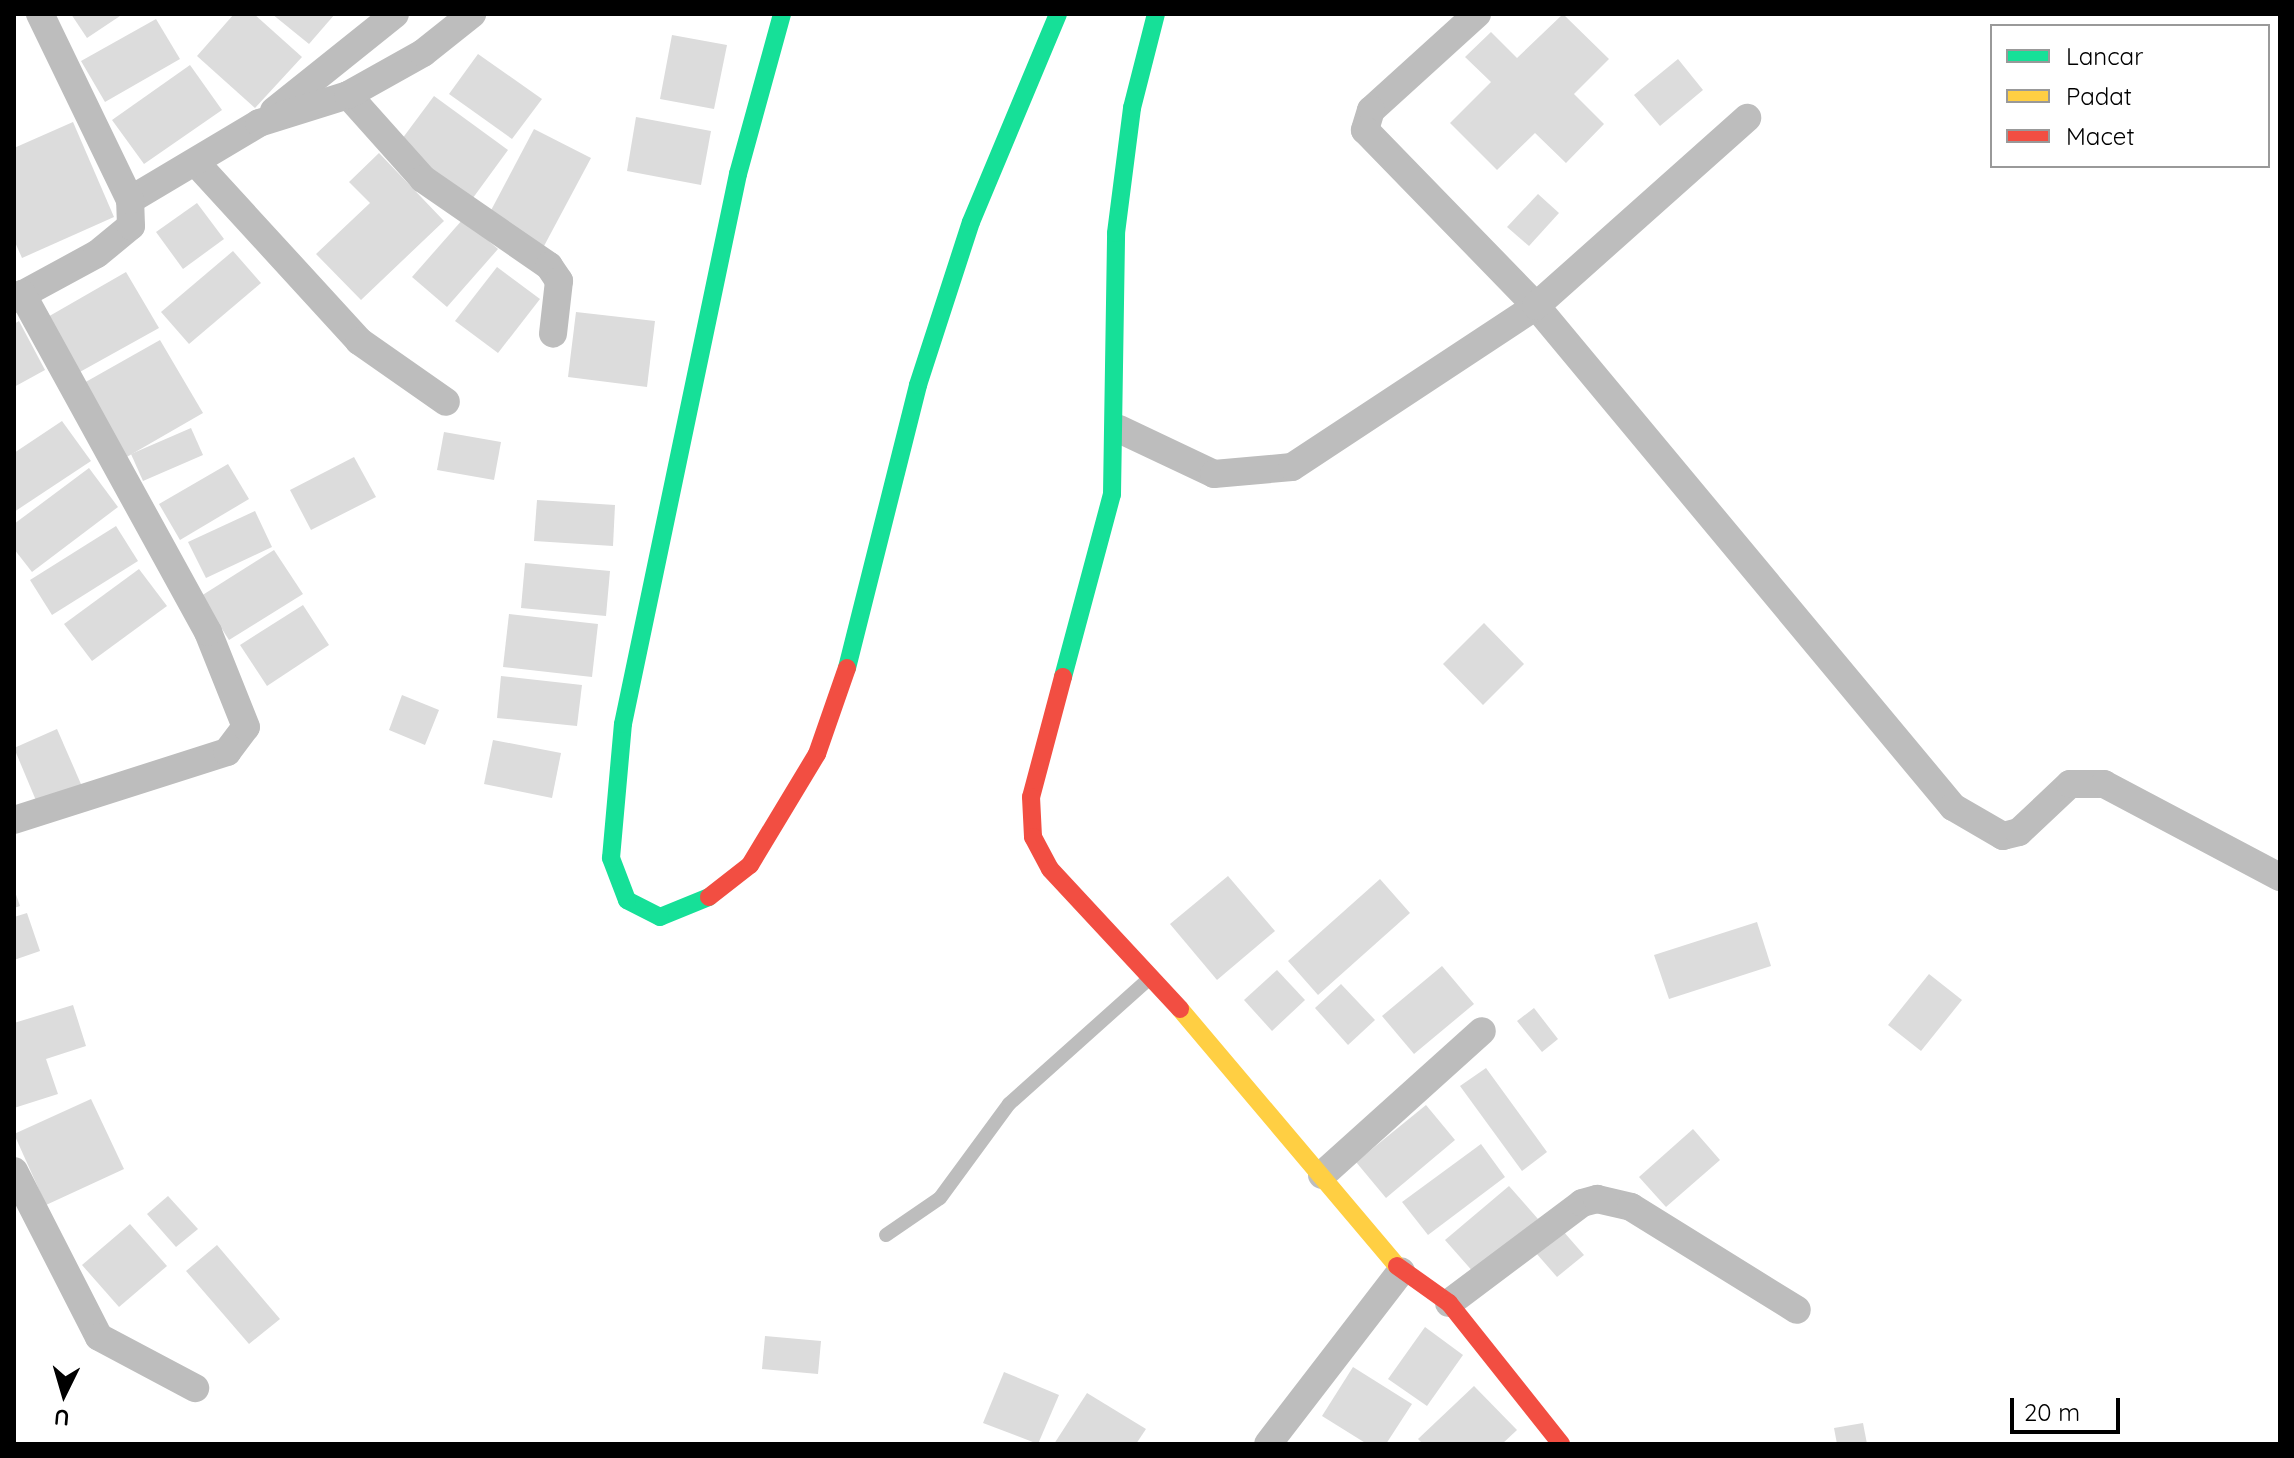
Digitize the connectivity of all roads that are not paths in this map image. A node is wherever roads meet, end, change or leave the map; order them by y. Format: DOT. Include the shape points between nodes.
graph roads {
  1 [pos="40,14"];
  2 [pos="395,14"];
  3 [pos="472,14"];
  4 [pos="782,14"];
  5 [pos="1058,14"];
  6 [pos="1156,14"];
  7 [pos="1477,14"];
  8 [pos="348,95"];
  9 [pos="1747,118"];
  10 [pos="259,123"];
  11 [pos="198,165"];
  12 [pos="130,200"];
  13 [pos="18,296"];
  14 [pos="1536,306"];
  15 [pos="553,334"];
  16 [pos="446,402"];
  17 [pos="1119,429"];
  18 [pos="14,820"];
  19 [pos="2280,877"];
  20 [pos="1150,978"];
  21 [pos="1482,1031"];
  22 [pos="14,1171"];
  23 [pos="1322,1175"];
  24 [pos="886,1235"];
  25 [pos="1401,1271"];
  26 [pos="1449,1303"];
  27 [pos="1797,1310"];
  28 [pos="195,1388"];
  29 [pos="1268,1444"];
  30 [pos="1561,1444"];
  1 -- 12 [label="street"];
  2 -- 10 [label="street"];
  3 -- 8 [label="street" via="423,53"];
  4 -- 5 [label="street" via="735,189 623,724 611,858 627,900 660,917 695,908 750,865 817,754 855,646 923,370 971,222"];
  6 -- 17 [label="street" via="1132,108 1116,233"];
  7 -- 14 [label="street" via="1371,110 1365,130"];
  8 -- 10 [label="street"];
  8 -- 15 [label="street" via="423,179 549,266 559,281"];
  9 -- 14 [label="street"];
  10 -- 11 [label="street"];
  11 -- 12 [label="street"];
  11 -- 16 [label="street" via="359,341"];
  12 -- 13 [label="street" via="124,237"];
  13 -- 18 [label="street" via="200,618 246,727 227,752"];
  14 -- 17 [label="street" via="1292,467 1214,474"];
  14 -- 19 [label="street" via="1632,430 1970,822 2003,836 2019,832 2070,784 2104,784"];
  17 -- 20 [label="street" via="1112,494 1031,797 1033,837 1050,869"];
  20 -- 23 [label="street"];
  20 -- 24 [label="lane" via="1009,1104 940,1198"];
  21 -- 23 [label="street"];
  22 -- 28 [label="street" via="99,1337"];
  23 -- 25 [label="street"];
  25 -- 26 [label="street"];
  25 -- 29 [label="street"];
  26 -- 27 [label="street" via="1582,1203 1597,1199 1631,1207"];
  26 -- 30 [label="street"];
}
